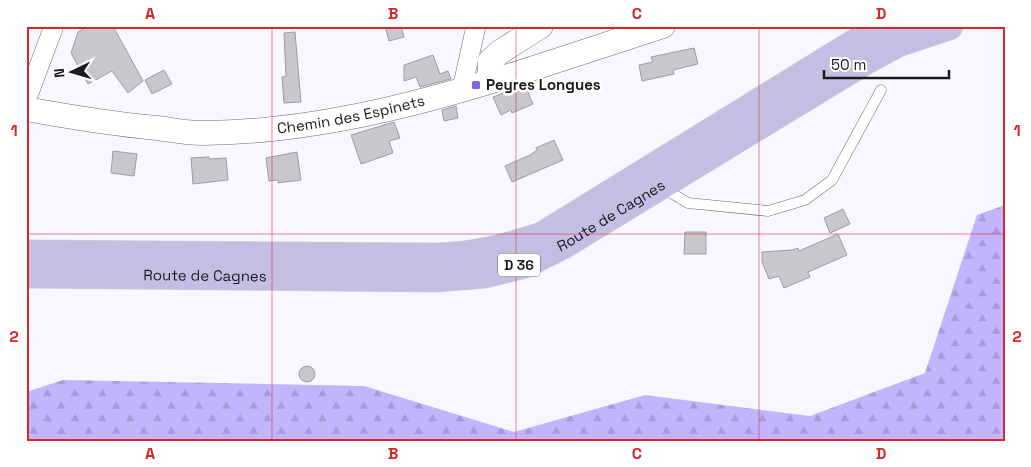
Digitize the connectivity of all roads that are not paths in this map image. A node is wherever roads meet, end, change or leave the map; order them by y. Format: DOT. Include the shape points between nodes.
graph roads {
  1 [pos="54,26"];
  2 [pos="476,26"];
  3 [pos="541,26"];
  4 [pos="664,26"];
  5 [pos="887,26"];
  6 [pos="949,26"];
  7 [pos="489,81"];
  8 [pos="462,89"];
  9 [pos="881,90"];
  10 [pos="26,101"];
  11 [pos="26,109"];
  12 [pos="660,186"];
  13 [pos="26,254"];
  14 [pos="26,274"];
  1 -- 10 [label="street"];
  2 -- 8 [label="street"];
  3 -- 7 [label="street" via="490,61"];
  4 -- 7 [label="street, Chemin des Espinets"];
  5 -- 13 [label="main road, Route de Cagnes / D 36" via="542,236 504,249 474,256 436,257"];
  6 -- 12 [label="main road, Route de Cagnes / D 36" via="898,43 863,62"];
  7 -- 8 [label="street, Chemin des Espinets"];
  8 -- 11 [label="street, Chemin des Espinets" via="374,114 298,126 201,133 99,122"];
  9 -- 12 [label="lane" via="832,180 805,200 768,211 688,203"];
  12 -- 14 [label="main road, Route de Cagnes / D 36" via="563,245 524,264 485,274 436,278"];
}
